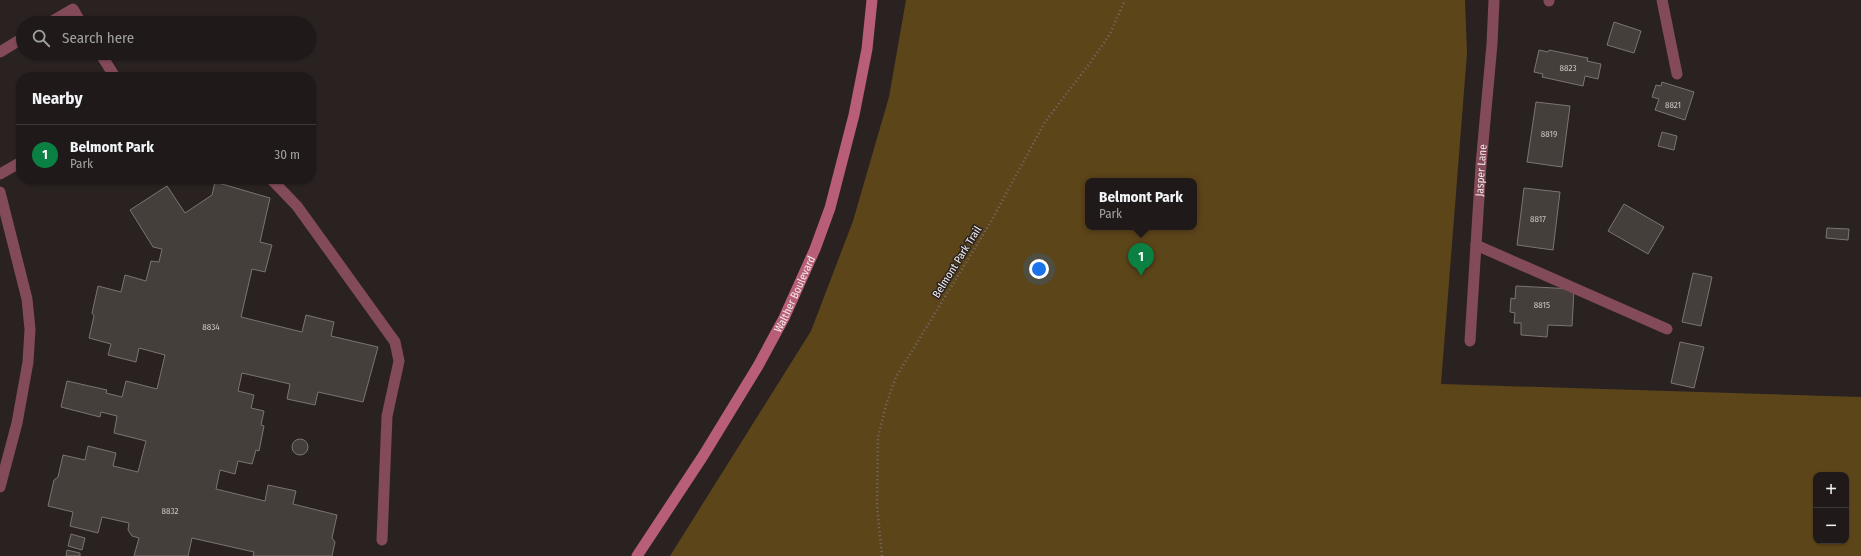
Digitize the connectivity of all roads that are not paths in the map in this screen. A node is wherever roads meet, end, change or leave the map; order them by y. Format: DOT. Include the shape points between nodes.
graph roads {
  1 [pos="872,0"];
  2 [pos="1494,0"];
  3 [pos="1662,0"];
  4 [pos="61,16"];
  5 [pos="77,16"];
  6 [pos="16,42"];
  7 [pos="0,52"];
  8 [pos="104,60"];
  9 [pos="112,72"];
  10 [pos="1677,74"];
  11 [pos="16,165"];
  12 [pos="0,174"];
  13 [pos="276,184"];
  14 [pos="0,192"];
  15 [pos="1476,245"];
  16 [pos="1666,329"];
  17 [pos="1470,341"];
  18 [pos="0,443"];
  19 [pos="11,446"];
  20 [pos="0,487"];
  21 [pos="382,540"];
  22 [pos="636,556"];
  1 -- 22 [label="main road, Walther Boulevard" via="867,49 854,115 830,208 816,249 758,366 703,456"];
  2 -- 15 [label="street, Jasper Lane"];
  3 -- 10 [label="street"];
  4 -- 5 [label="street" via="73,9"];
  6 -- 7 [label="street"];
  8 -- 9 [label="street"];
  11 -- 12 [label="street"];
  13 -- 21 [label="street" via="297,206 396,342 398,361 387,416"];
  14 -- 19 [label="street" via="27,300 30,329 28,362"];
  15 -- 16 [label="street"];
  15 -- 17 [label="street, Jasper Lane"];
  18 -- 19 [label="street"];
  19 -- 20 [label="street"];
}
